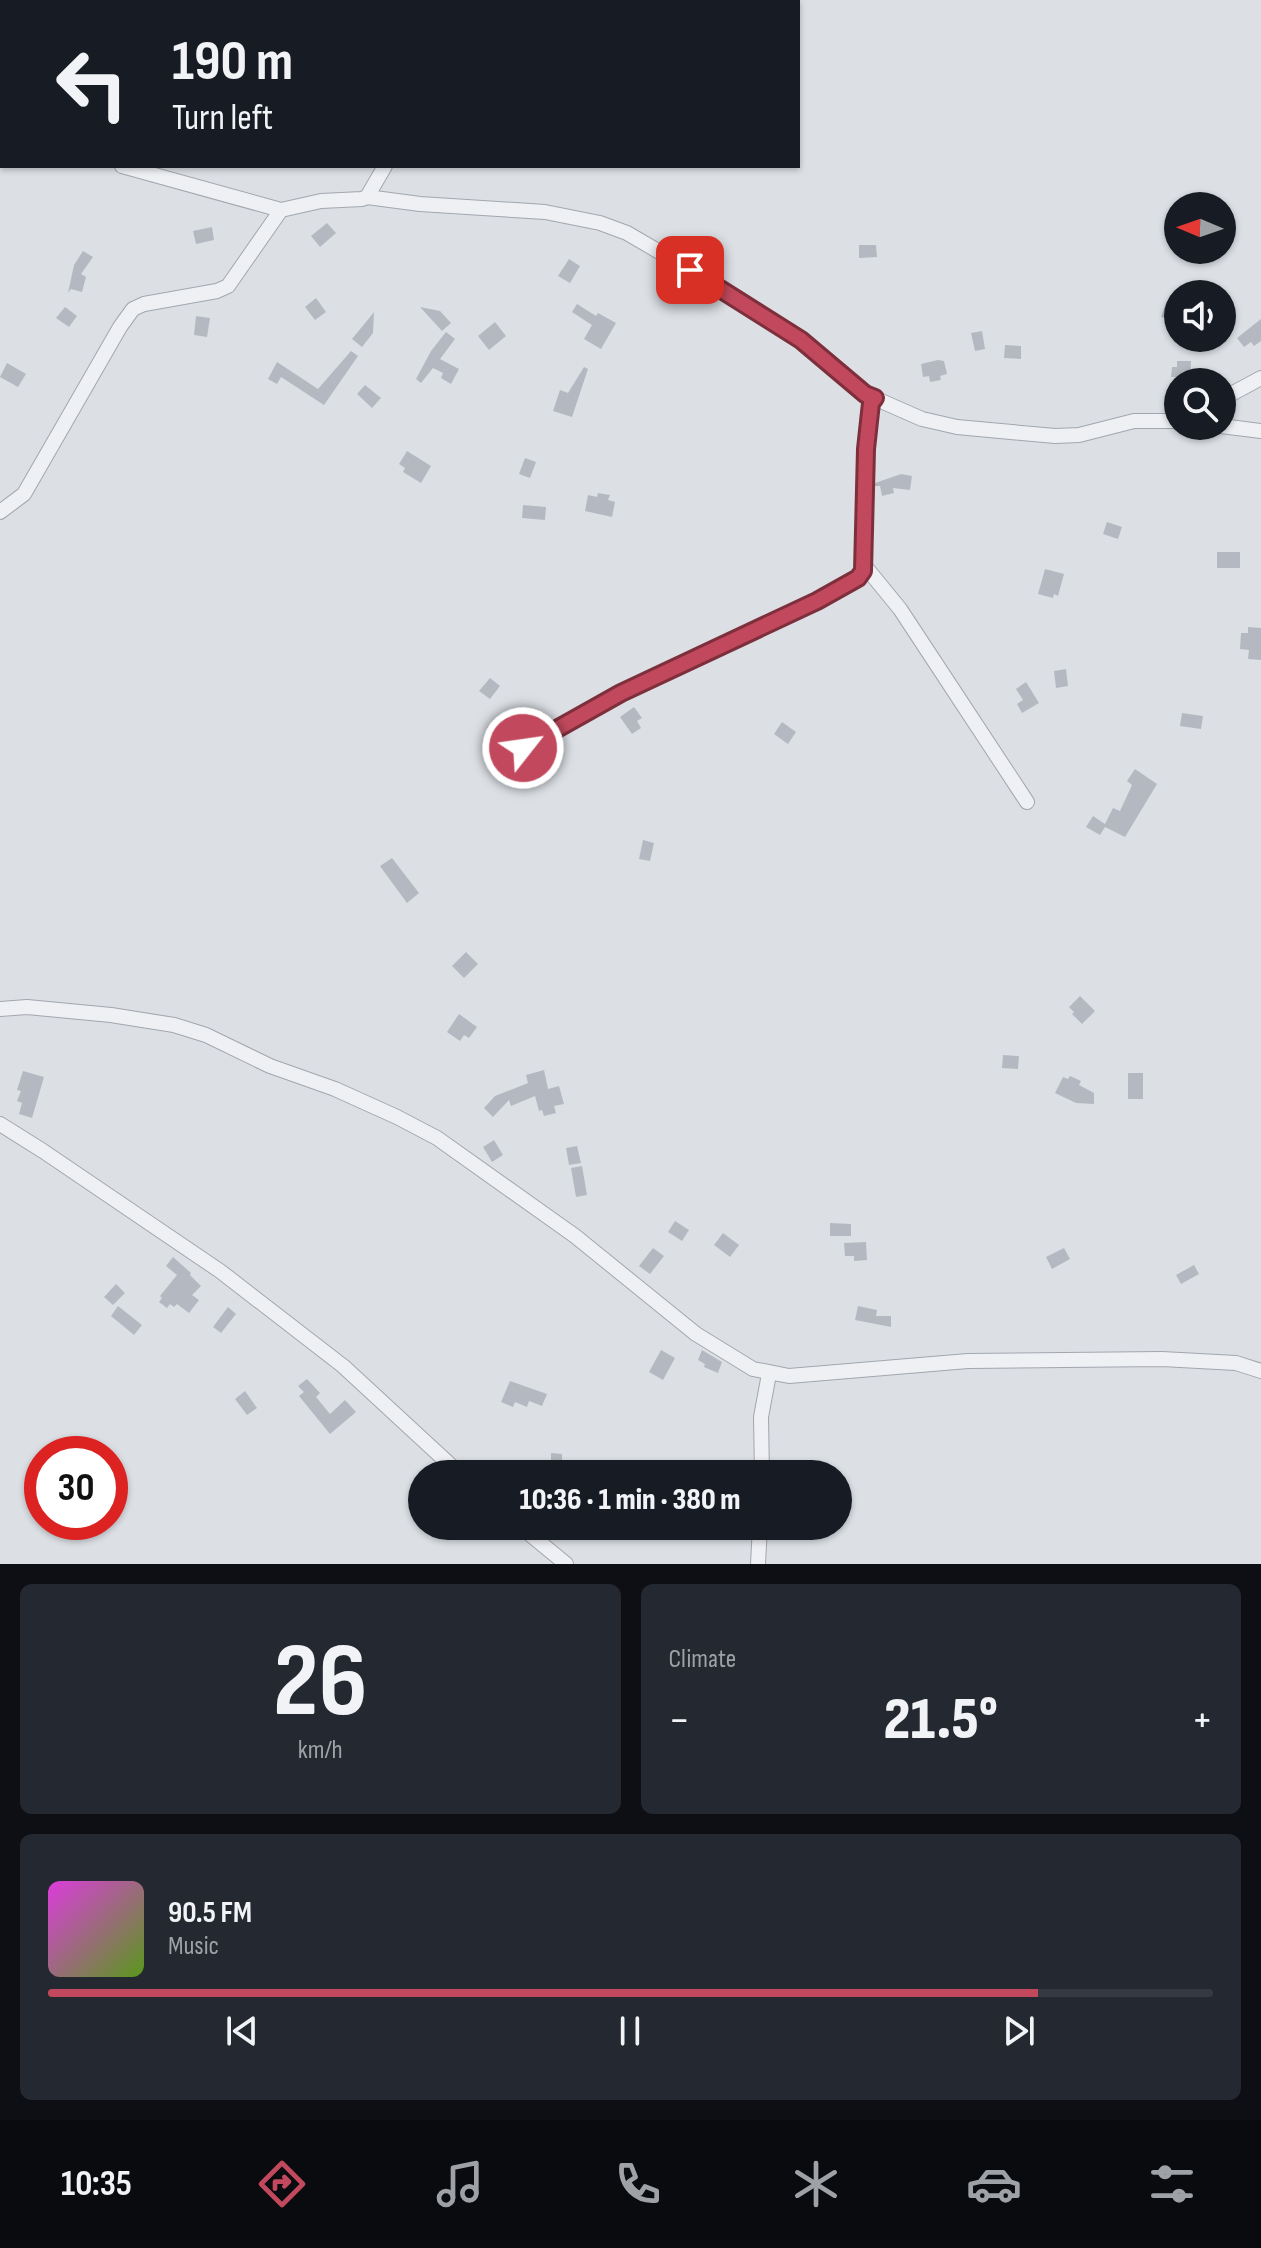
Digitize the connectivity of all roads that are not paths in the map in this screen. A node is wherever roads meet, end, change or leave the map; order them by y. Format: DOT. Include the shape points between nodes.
graph roads {
  1 [pos="129,168"];
  2 [pos="384,168"];
  3 [pos="367,197"];
  4 [pos="281,210"];
  5 [pos="1261,378"];
  6 [pos="1236,391"];
  7 [pos="875,398"];
  8 [pos="1164,421"];
  9 [pos="1236,428"];
  10 [pos="1261,431"];
  11 [pos="0,512"];
  12 [pos="864,565"];
  13 [pos="523,748"];
  14 [pos="1027,802"];
  15 [pos="0,1009"];
  16 [pos="0,1124"];
  17 [pos="1261,1371"];
  18 [pos="769,1374"];
  19 [pos="445,1460"];
  20 [pos="762,1460"];
  21 [pos="537,1540"];
  22 [pos="759,1540"];
  23 [pos="566,1564"];
  24 [pos="758,1564"];
  1 -- 4 [label="street"];
  2 -- 3 [label="street"];
  3 -- 4 [label="street"];
  3 -- 7 [label="street" via="545,212 627,233 750,306"];
  4 -- 11 [label="street" via="228,286 187,299 144,304 126,317 24,494"];
  5 -- 6 [label="street"];
  7 -- 8 [label="street" via="922,419 957,427 1055,436 1134,421"];
  7 -- 12 [label="street" via="866,449"];
  9 -- 10 [label="street"];
  12 -- 13 [label="street" via="858,578 817,601 621,693"];
  12 -- 14 [label="street" via="900,609"];
  15 -- 18 [label="street" via="97,1013 174,1025 397,1117 437,1138 562,1227 696,1334"];
  16 -- 19 [label="street" via="220,1271 343,1366"];
  17 -- 18 [label="street" via="1236,1363 1162,1359 968,1361"];
  18 -- 20 [label="street" via="761,1417"];
  21 -- 23 [label="street"];
  22 -- 24 [label="street"];
}
